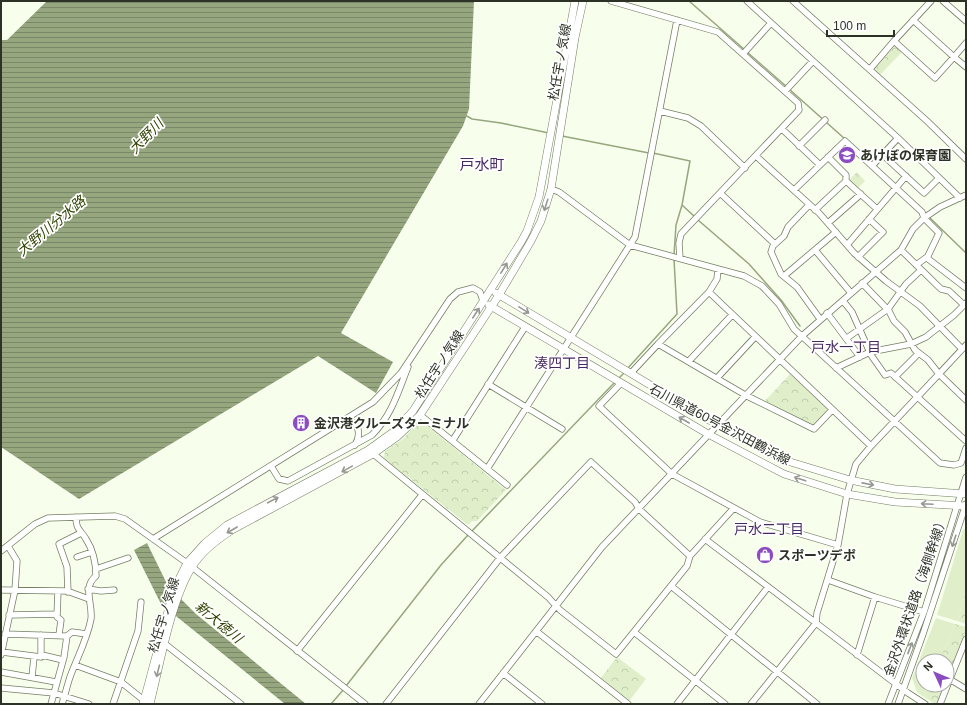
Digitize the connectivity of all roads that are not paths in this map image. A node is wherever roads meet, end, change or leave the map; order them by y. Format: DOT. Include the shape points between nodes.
graph roads {
  1 [pos="575,1"];
  2 [pos="583,1"];
  3 [pos="611,1"];
  4 [pos="747,1"];
  5 [pos="793,1"];
  6 [pos="930,1"];
  7 [pos="943,1"];
  8 [pos="677,20"];
  9 [pos="914,20"];
  10 [pos="966,22"];
  11 [pos="771,23"];
  12 [pos="894,41"];
  13 [pos="966,43"];
  14 [pos="745,52"];
  15 [pos="954,57"];
  16 [pos="813,60"];
  17 [pos="966,66"];
  18 [pos="870,68"];
  19 [pos="787,89"];
  20 [pos="660,111"];
  21 [pos="825,120"];
  22 [pos="782,129"];
  23 [pos="556,130"];
  24 [pos="898,138"];
  25 [pos="799,146"];
  26 [pos="883,154"];
  27 [pos="756,156"];
  28 [pos="828,157"];
  29 [pos="966,159"];
  30 [pos="820,165"];
  31 [pos="872,166"];
  32 [pos="745,168"];
  33 [pos="906,176"];
  34 [pos="939,178"];
  35 [pos="846,181"];
  36 [pos="896,188"];
  37 [pos="551,189"];
  38 [pos="794,190"];
  39 [pos="720,193"];
  40 [pos="861,194"];
  41 [pos="963,198"];
  42 [pos="810,205"];
  43 [pos="877,209"];
  44 [pos="815,210"];
  45 [pos="924,218"];
  46 [pos="869,219"];
  47 [pos="828,223"];
  48 [pos="836,232"];
  49 [pos="775,244"];
  50 [pos="630,245"];
  51 [pos="847,245"];
  52 [pos="814,250"];
  53 [pos="901,250"];
  54 [pos="858,257"];
  55 [pos="927,257"];
  56 [pos="680,258"];
  57 [pos="916,265"];
  58 [pos="718,269"];
  59 [pos="921,270"];
  60 [pos="875,273"];
  61 [pos="784,276"];
  62 [pos="957,282"];
  63 [pos="862,283"];
  64 [pos="966,288"];
  65 [pos="491,290"];
  66 [pos="947,290"];
  67 [pos="480,292"];
  68 [pos="709,292"];
  69 [pos="900,292"];
  70 [pos="851,293"];
  71 [pos="499,295"];
  72 [pos="484,301"];
  73 [pos="843,301"];
  74 [pos="965,304"];
  75 [pos="491,306"];
  76 [pos="888,309"];
  77 [pos="827,313"];
  78 [pos="732,315"];
  79 [pos="820,319"];
  80 [pos="525,327"];
  81 [pos="939,327"];
  82 [pos="860,329"];
  83 [pos="802,336"];
  84 [pos="755,337"];
  85 [pos="571,338"];
  86 [pos="847,338"];
  87 [pos="658,344"];
  88 [pos="911,344"];
  89 [pos="964,347"];
  90 [pos="564,349"];
  91 [pos="870,352"];
  92 [pos="919,353"];
  93 [pos="860,357"];
  94 [pos="411,359"];
  95 [pos="780,360"];
  96 [pos="689,361"];
  97 [pos="836,368"];
  98 [pos="631,373"];
  99 [pos="939,374"];
  100 [pos="895,377"];
  101 [pos="717,378"];
  102 [pos="621,383"];
  103 [pos="488,384"];
  104 [pos="747,396"];
  105 [pos="917,397"];
  106 [pos="966,400"];
  107 [pos="526,408"];
  108 [pos="832,410"];
  109 [pos="420,415"];
  110 [pos="894,421"];
  111 [pos="342,422"];
  112 [pos="717,425"];
  113 [pos="562,429"];
  114 [pos="708,434"];
  115 [pos="453,440"];
  116 [pos="966,441"];
  117 [pos="871,446"];
  118 [pos="354,447"];
  119 [pos="966,448"];
  120 [pos="370,452"];
  121 [pos="271,466"];
  122 [pos="487,469"];
  123 [pos="672,474"];
  124 [pos="966,477"];
  125 [pos="850,480"];
  126 [pos="506,485"];
  127 [pos="847,494"];
  128 [pos="964,494"];
  129 [pos="422,495"];
  130 [pos="964,505"];
  131 [pos="639,509"];
  132 [pos="733,509"];
  133 [pos="76,517"];
  134 [pos="81,533"];
  135 [pos="153,539"];
  136 [pos="705,539"];
  137 [pos="838,545"];
  138 [pos="8,546"];
  139 [pos="1,551"];
  140 [pos="92,552"];
  141 [pos="690,556"];
  142 [pos="77,557"];
  143 [pos="128,558"];
  144 [pos="500,558"];
  145 [pos="190,565"];
  146 [pos="96,569"];
  147 [pos="828,580"];
  148 [pos="671,586"];
  149 [pos="768,587"];
  150 [pos="88,589"];
  151 [pos="1,590"];
  152 [pos="15,590"];
  153 [pos="114,590"];
  154 [pos="58,591"];
  155 [pos="68,592"];
  156 [pos="875,598"];
  157 [pos="89,599"];
  158 [pos="141,602"];
  159 [pos="557,605"];
  160 [pos="924,612"];
  161 [pos="57,614"];
  162 [pos="10,615"];
  163 [pos="168,618"];
  164 [pos="816,623"];
  165 [pos="536,631"];
  166 [pos="634,632"];
  167 [pos="5,634"];
  168 [pos="87,634"];
  169 [pos="731,634"];
  170 [pos="41,635"];
  171 [pos="59,635"];
  172 [pos="67,636"];
  173 [pos="966,639"];
  174 [pos="165,644"];
  175 [pos="297,651"];
  176 [pos="1,654"];
  177 [pos="857,655"];
  178 [pos="42,656"];
  179 [pos="34,657"];
  180 [pos="63,660"];
  181 [pos="75,665"];
  182 [pos="955,669"];
  183 [pos="1,672"];
  184 [pos="776,672"];
  185 [pos="503,673"];
  186 [pos="32,677"];
  187 [pos="695,680"];
  188 [pos="56,682"];
  189 [pos="121,682"];
  190 [pos="955,683"];
  191 [pos="896,684"];
  192 [pos="1,688"];
  193 [pos="902,689"];
  194 [pos="966,690"];
  195 [pos="54,692"];
  196 [pos="945,693"];
  197 [pos="65,696"];
  198 [pos="621,702"];
  199 [pos="148,703"];
  200 [pos="51,704"];
  201 [pos="62,704"];
  202 [pos="89,704"];
  203 [pos="113,704"];
  204 [pos="241,704"];
  205 [pos="365,704"];
  206 [pos="386,704"];
  207 [pos="479,704"];
  208 [pos="542,704"];
  209 [pos="628,704"];
  210 [pos="677,704"];
  211 [pos="725,704"];
  212 [pos="751,704"];
  213 [pos="816,704"];
  214 [pos="888,704"];
  215 [pos="898,704"];
  216 [pos="925,704"];
  217 [pos="940,704"];
  1 -- 23 [label="main road, 松任宇ノ気線"];
  2 -- 23 [label="main road, 松任宇ノ気線"];
  3 -- 8 [label="street"];
  4 -- 11 [label="street"];
  5 -- 18 [label="street"];
  6 -- 9 [label="street"];
  7 -- 10 [label="street"];
  8 -- 14 [label="street" via="718,32"];
  8 -- 20 [label="street"];
  9 -- 12 [label="street"];
  9 -- 15 [label="street"];
  11 -- 14 [label="street"];
  11 -- 16 [label="street"];
  12 -- 15 [label="street" via="934,78"];
  12 -- 18 [label="street"];
  13 -- 15 [label="street"];
  14 -- 19 [label="street"];
  15 -- 17 [label="street"];
  16 -- 19 [label="street"];
  16 -- 24 [label="street"];
  18 -- 29 [label="street"];
  19 -- 22 [label="street" via="798,103 799,110"];
  20 -- 32 [label="street" via="688,118 701,126"];
  20 -- 50 [label="street" via="634,237"];
  21 -- 25 [label="street"];
  22 -- 25 [label="street"];
  22 -- 27 [label="street"];
  23 -- 37 [label="main road, 松任宇ノ気線" via="558,139"];
  65 -- 23 [label="main road, 松任宇ノ気線, one-way" via="527,231 535,210 551,137"];
  24 -- 26 [label="street"];
  24 -- 34 [label="street"];
  25 -- 30 [label="street"];
  26 -- 31 [label="street"];
  26 -- 33 [label="street"];
  27 -- 32 [label="street"];
  27 -- 38 [label="street"];
  28 -- 30 [label="street"];
  28 -- 31 [label="street" via="845,141"];
  28 -- 35 [label="street" via="846,175"];
  30 -- 38 [label="street"];
  31 -- 36 [label="street"];
  32 -- 39 [label="street"];
  33 -- 34 [label="street" via="924,193"];
  33 -- 36 [label="street"];
  34 -- 41 [label="street"];
  35 -- 40 [label="street"];
  35 -- 44 [label="street"];
  36 -- 43 [label="street"];
  36 -- 45 [label="street" via="922,212"];
  37 -- 50 [label="street" via="559,192"];
  37 -- 71 [label="main road, 松任宇ノ気線, one-way" via="531,241"];
  38 -- 42 [label="street"];
  39 -- 49 [label="street"];
  39 -- 56 [label="street" via="681,234"];
  40 -- 43 [label="street"];
  40 -- 47 [label="street"];
  41 -- 45 [label="street" via="940,207"];
  42 -- 44 [label="street"];
  42 -- 49 [label="street"];
  43 -- 46 [label="street"];
  44 -- 47 [label="street"];
  45 -- 53 [label="street"];
  45 -- 55 [label="street" via="939,233"];
  46 -- 51 [label="street"];
  46 -- 54 [label="street" via="883,232"];
  47 -- 48 [label="street"];
  48 -- 51 [label="street"];
  48 -- 52 [label="street"];
  49 -- 61 [label="street" via="771,252"];
  50 -- 56 [label="street"];
  50 -- 85 [label="street"];
  51 -- 54 [label="street"];
  52 -- 61 [label="street"];
  52 -- 70 [label="street"];
  53 -- 57 [label="street"];
  53 -- 60 [label="street"];
  54 -- 60 [label="street"];
  55 -- 57 [label="street"];
  55 -- 62 [label="street"];
  56 -- 58 [label="street"];
  57 -- 59 [label="street"];
  58 -- 68 [label="street" via="717,279"];
  58 -- 83 [label="street" via="744,276 762,286 779,304 794,329"];
  59 -- 66 [label="street" via="941,288"];
  59 -- 69 [label="street"];
  60 -- 63 [label="street"];
  60 -- 69 [label="street"];
  61 -- 79 [label="street" via="797,287"];
  62 -- 64 [label="street"];
  62 -- 66 [label="street"];
  63 -- 70 [label="street"];
  63 -- 76 [label="street"];
  65 -- 67 [label="street"];
  65 -- 71 [label="main road, 石川県道60号金沢田鶴浜線"];
  65 -- 72 [label="main road, 松任宇ノ気線"];
  66 -- 74 [label="street"];
  67 -- 72 [label="street"];
  67 -- 94 [label="street" via="473,288 458,292 450,299"];
  68 -- 78 [label="street"];
  68 -- 87 [label="street"];
  69 -- 76 [label="street"];
  69 -- 81 [label="street" via="920,306"];
  70 -- 73 [label="street"];
  71 -- 75 [label="main road, 松任宇ノ気線"];
  71 -- 85 [label="main road, 石川県道60号金沢田鶴浜線, one-way"];
  72 -- 75 [label="main road, 石川県道60号金沢田鶴浜線"];
  120 -- 72 [label="main road, 松任宇ノ気線, one-way" via="413,411"];
  73 -- 77 [label="street"];
  73 -- 82 [label="street"];
  74 -- 81 [label="street"];
  75 -- 80 [label="main road, 石川県道60号金沢田鶴浜線"];
  75 -- 109 [label="main road, 松任宇ノ気線"];
  76 -- 82 [label="street"];
  76 -- 88 [label="street"];
  77 -- 79 [label="street"];
  77 -- 86 [label="street"];
  78 -- 84 [label="street"];
  78 -- 96 [label="street"];
  79 -- 83 [label="street"];
  80 -- 90 [label="main road, 石川県道60号金沢田鶴浜線"];
  80 -- 103 [label="street"];
  81 -- 88 [label="street" via="926,338"];
  81 -- 89 [label="street"];
  82 -- 86 [label="street"];
  82 -- 91 [label="street"];
  83 -- 95 [label="street"];
  83 -- 97 [label="street"];
  84 -- 95 [label="street"];
  84 -- 101 [label="street"];
  85 -- 90 [label="street"];
  85 -- 98 [label="main road, 石川県道60号金沢田鶴浜線"];
  86 -- 93 [label="street"];
  87 -- 96 [label="street"];
  87 -- 98 [label="street"];
  88 -- 91 [label="street"];
  88 -- 92 [label="street"];
  89 -- 99 [label="street"];
  90 -- 102 [label="main road, 石川県道60号金沢田鶴浜線"];
  90 -- 107 [label="street"];
  91 -- 93 [label="street"];
  91 -- 100 [label="street" via="886,375 891,373"];
  92 -- 99 [label="street"];
  92 -- 100 [label="street"];
  93 -- 97 [label="street"];
  94 -- 111 [label="street" via="385,391"];
  94 -- 118 [label="street" via="389,415 372,435"];
  95 -- 104 [label="street"];
  95 -- 108 [label="street"];
  96 -- 101 [label="street"];
  97 -- 110 [label="street"];
  98 -- 112 [label="main road, 石川県道60号金沢田鶴浜線"];
  99 -- 105 [label="street"];
  99 -- 106 [label="street"];
  100 -- 105 [label="street"];
  101 -- 104 [label="street"];
  114 -- 102 [label="main road, 石川県道60号金沢田鶴浜線, one-way"];
  102 -- 123 [label="street" via="599,406"];
  103 -- 107 [label="street"];
  103 -- 115 [label="street"];
  104 -- 108 [label="street" via="814,430"];
  104 -- 112 [label="street"];
  105 -- 110 [label="street"];
  105 -- 116 [label="street"];
  107 -- 113 [label="street"];
  107 -- 122 [label="street"];
  108 -- 117 [label="street"];
  109 -- 115 [label="street"];
  109 -- 120 [label="main road, 松任宇ノ気線" via="397,437"];
  110 -- 117 [label="street"];
  110 -- 119 [label="street" via="940,463 961,464"];
  111 -- 118 [label="street" via="349,421 359,429 359,437"];
  111 -- 121 [label="street"];
  112 -- 114 [label="street"];
  112 -- 125 [label="main road, 石川県道60号金沢田鶴浜線" via="787,461"];
  114 -- 123 [label="street"];
  127 -- 114 [label="main road, 石川県道60号金沢田鶴浜線, one-way" via="784,474"];
  115 -- 122 [label="street"];
  117 -- 125 [label="street" via="856,464"];
  118 -- 121 [label="street" via="288,481 279,479"];
  120 -- 129 [label="street"];
  120 -- 145 [label="main road, 松任宇ノ気線" via="227,525 205,543"];
  121 -- 135 [label="street"];
  122 -- 126 [label="street"];
  123 -- 131 [label="street"];
  123 -- 132 [label="street"];
  124 -- 128 [label="street, 金沢外環状道路（海側幹線）"];
  125 -- 127 [label="street"];
  125 -- 128 [label="main road, 石川県道60号金沢田鶴浜線, one-way" via="895,489"];
  130 -- 127 [label="main road, 石川県道60号金沢田鶴浜線, one-way" via="895,502"];
  127 -- 137 [label="street"];
  128 -- 130 [label="street, 金沢外環状道路（海側幹線）"];
  129 -- 144 [label="street"];
  129 -- 175 [label="street"];
  130 -- 160 [label="street, 金沢外環状道路（海側幹線）"];
  130 -- 193 [label="street, 金沢外環状道路（海側幹線）, one-way" via="923,634"];
  131 -- 141 [label="street"];
  131 -- 144 [label="street" via="635,502 591,462"];
  131 -- 159 [label="street" via="602,547"];
  132 -- 136 [label="street"];
  132 -- 137 [label="street" via="760,522"];
  133 -- 134 [label="street" via="76,527"];
  133 -- 135 [label="street" via="115,516 125,519"];
  133 -- 138 [label="street" via="42,520"];
  134 -- 140 [label="street"];
  134 -- 155 [label="street" via="59,544 67,567"];
  135 -- 145 [label="street"];
  136 -- 141 [label="street"];
  136 -- 149 [label="street"];
  137 -- 147 [label="street"];
  138 -- 139 [label="street"];
  138 -- 152 [label="street" via="17,560"];
  140 -- 142 [label="street"];
  140 -- 146 [label="street"];
  141 -- 148 [label="street" via="687,566"];
  143 -- 146 [label="street"];
  144 -- 159 [label="street"];
  144 -- 206 [label="street"];
  145 -- 163 [label="main road, 松任宇ノ気線"];
  145 -- 175 [label="street"];
  146 -- 150 [label="street" via="96,576 91,580"];
  147 -- 156 [label="street"];
  147 -- 164 [label="street"];
  148 -- 166 [label="street"];
  148 -- 169 [label="street"];
  149 -- 164 [label="street"];
  149 -- 169 [label="street"];
  150 -- 153 [label="street"];
  150 -- 157 [label="street"];
  151 -- 152 [label="street"];
  152 -- 154 [label="street"];
  152 -- 162 [label="street"];
  154 -- 155 [label="street"];
  154 -- 161 [label="street"];
  155 -- 157 [label="street"];
  156 -- 160 [label="street"];
  156 -- 177 [label="street"];
  157 -- 168 [label="street" via="91,618"];
  158 -- 189 [label="street" via="138,631"];
  159 -- 165 [label="street"];
  159 -- 166 [label="street" via="616,654"];
  191 -- 160 [label="street, 金沢外環状道路（海側幹線）, one-way"];
  161 -- 162 [label="street"];
  161 -- 171 [label="street" via="61,620"];
  162 -- 167 [label="street"];
  163 -- 174 [label="main road, 松任宇ノ気線"];
  163 -- 199 [label="main road, 松任宇ノ気線"];
  164 -- 177 [label="street"];
  164 -- 184 [label="street"];
  165 -- 185 [label="street"];
  165 -- 198 [label="street"];
  166 -- 187 [label="street"];
  167 -- 170 [label="street"];
  167 -- 176 [label="street"];
  168 -- 172 [label="street" via="72,632"];
  168 -- 181 [label="street"];
  169 -- 184 [label="street"];
  169 -- 187 [label="street"];
  170 -- 171 [label="street"];
  170 -- 178 [label="street"];
  171 -- 172 [label="street"];
  172 -- 180 [label="street"];
  173 -- 182 [label="street"];
  174 -- 199 [label="main road, 松任宇ノ気線, one-way"];
  174 -- 204 [label="street"];
  175 -- 205 [label="street"];
  176 -- 179 [label="street"];
  177 -- 191 [label="street"];
  178 -- 179 [label="street"];
  178 -- 180 [label="street"];
  179 -- 186 [label="street"];
  180 -- 188 [label="street"];
  181 -- 189 [label="street"];
  181 -- 197 [label="street"];
  183 -- 186 [label="street"];
  184 -- 212 [label="street"];
  184 -- 213 [label="street"];
  185 -- 207 [label="street"];
  185 -- 208 [label="street"];
  186 -- 188 [label="street"];
  187 -- 210 [label="street"];
  187 -- 211 [label="street"];
  188 -- 195 [label="street"];
  189 -- 199 [label="street"];
  189 -- 203 [label="street"];
  190 -- 194 [label="street"];
  191 -- 193 [label="street"];
  191 -- 214 [label="street, 金沢外環状道路（海側幹線）"];
  192 -- 195 [label="street"];
  193 -- 215 [label="street, 金沢外環状道路（海側幹線）"];
  193 -- 216 [label="street"];
  195 -- 197 [label="street"];
  195 -- 200 [label="street"];
  196 -- 217 [label="street"];
  197 -- 201 [label="street"];
  197 -- 202 [label="street"];
  198 -- 209 [label="street"];
}
